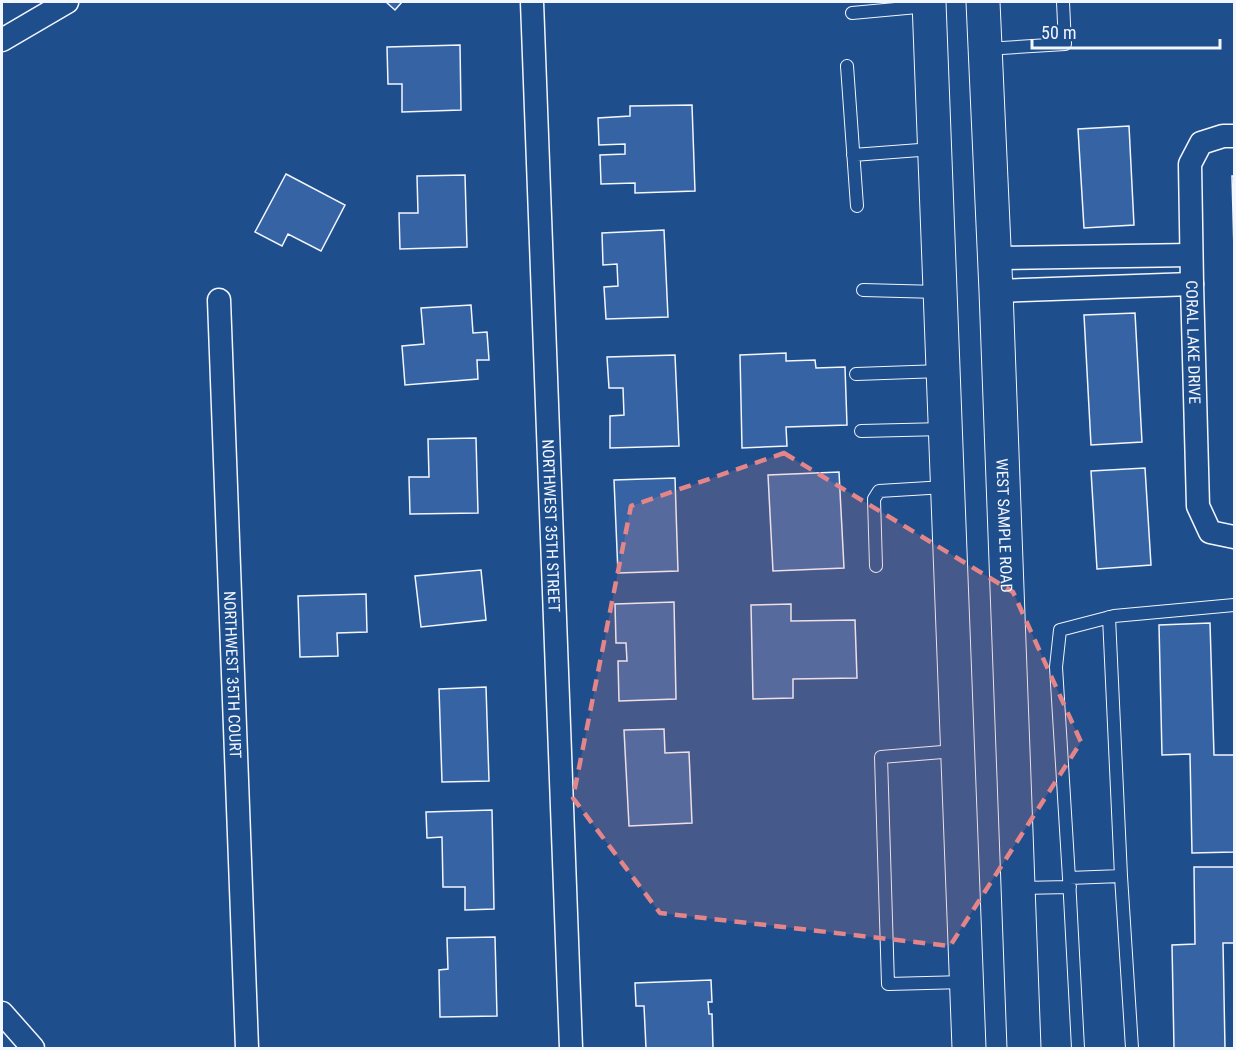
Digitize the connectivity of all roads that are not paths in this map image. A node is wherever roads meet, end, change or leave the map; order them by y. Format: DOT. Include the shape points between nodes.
graph roads {
  1 [pos="67,2"];
  2 [pos="532,2"];
  3 [pos="983,2"];
  4 [pos="1063,2"];
  5 [pos="929,4"];
  6 [pos="852,13"];
  7 [pos="2,40"];
  8 [pos="986,49"];
  9 [pos="847,66"];
  10 [pos="1234,136"];
  11 [pos="934,149"];
  12 [pos="853,155"];
  13 [pos="857,206"];
  14 [pos="1191,255"];
  15 [pos="994,258"];
  16 [pos="1192,284"];
  17 [pos="863,290"];
  18 [pos="996,291"];
  19 [pos="939,292"];
  20 [pos="219,300"];
  21 [pos="942,371"];
  22 [pos="856,374"];
  23 [pos="945,429"];
  24 [pos="861,431"];
  25 [pos="946,487"];
  26 [pos="1234,537"];
  27 [pos="876,566"];
  28 [pos="1234,605"];
  29 [pos="1110,617"];
  30 [pos="957,751"];
  31 [pos="1120,876"];
  32 [pos="1070,882"];
  33 [pos="1018,888"];
  34 [pos="967,982"];
  35 [pos="2,1013"];
  36 [pos="33,1048"];
  37 [pos="247,1048"];
  38 [pos="571,1048"];
  39 [pos="969,1048"];
  40 [pos="1024,1048"];
  41 [pos="1078,1048"];
  42 [pos="1132,1048"];
  1 -- 7 [label="street"];
  2 -- 38 [label="street, NORTHWEST 35TH STREET"];
  3 -- 8 [label="main road, WEST SAMPLE ROAD"];
  4 -- 8 [label="lane" via="1065,44"];
  5 -- 6 [label="lane"];
  5 -- 11 [label="main road"];
  8 -- 15 [label="main road, WEST SAMPLE ROAD"];
  9 -- 12 [label="lane"];
  10 -- 14 [label="street" via="1201,143 1190,164"];
  11 -- 12 [label="lane"];
  11 -- 19 [label="main road"];
  12 -- 13 [label="lane"];
  14 -- 15 [label="street"];
  14 -- 16 [label="street"];
  15 -- 18 [label="main road, WEST SAMPLE ROAD"];
  16 -- 18 [label="street, CORAL LAKE DRIVE"];
  16 -- 26 [label="street, CORAL LAKE DRIVE" via="1198,506 1210,532"];
  17 -- 19 [label="lane"];
  18 -- 33 [label="main road, WEST SAMPLE ROAD"];
  19 -- 21 [label="main road"];
  20 -- 37 [label="street, NORTHWEST 35TH COURT"];
  21 -- 22 [label="lane"];
  21 -- 23 [label="main road"];
  23 -- 24 [label="lane"];
  23 -- 25 [label="main road"];
  25 -- 27 [label="lane" via="879,491 874,500"];
  25 -- 30 [label="main road"];
  28 -- 29 [label="lane"];
  29 -- 31 [label="lane"];
  29 -- 32 [label="lane" via="1060,630 1056,667"];
  30 -- 34 [label="main road"];
  30 -- 34 [label="lane" via="881,757 888,984"];
  31 -- 32 [label="lane"];
  31 -- 42 [label="lane"];
  32 -- 33 [label="lane"];
  32 -- 41 [label="lane"];
  33 -- 40 [label="main road, WEST SAMPLE ROAD"];
  34 -- 39 [label="main road"];
  35 -- 36 [label="street"];
}
